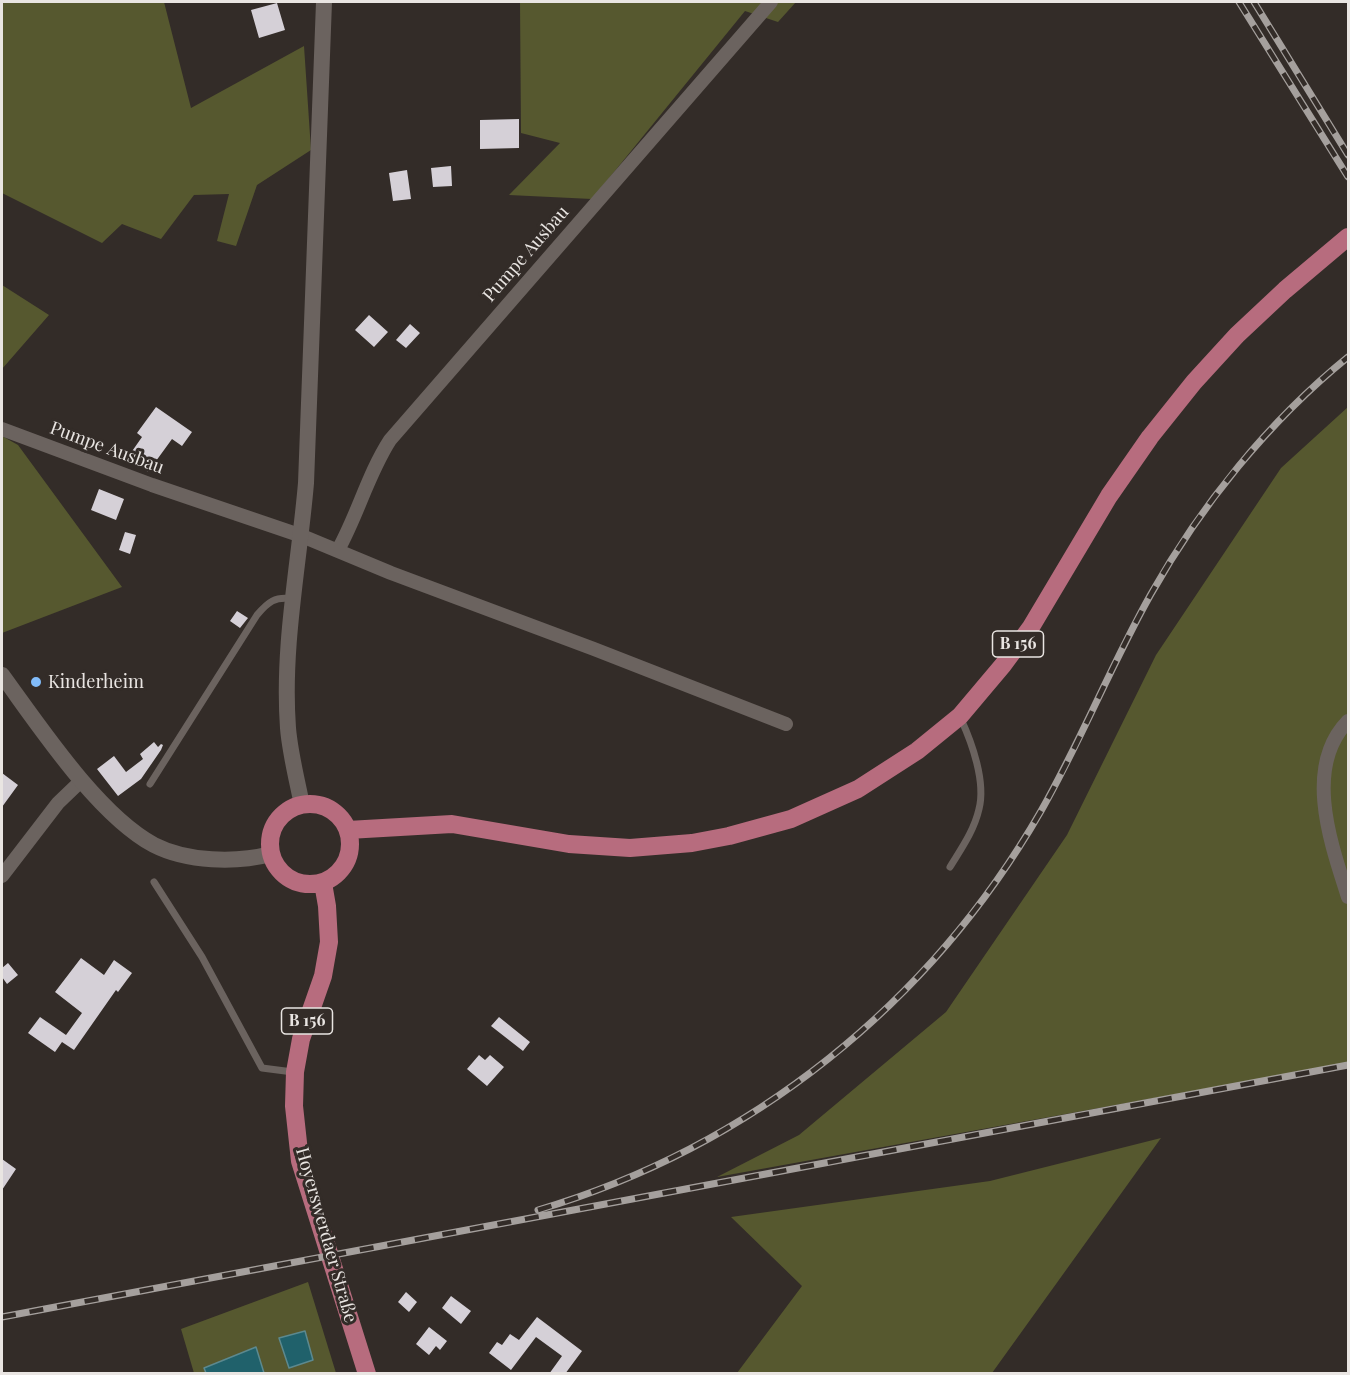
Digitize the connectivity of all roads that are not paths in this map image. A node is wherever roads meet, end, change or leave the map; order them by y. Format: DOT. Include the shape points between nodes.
graph roads {
  1 [pos="324,2"];
  2 [pos="771,2"];
  3 [pos="1344,241"];
  4 [pos="2,429"];
  5 [pos="302,536"];
  6 [pos="338,550"];
  7 [pos="292,598"];
  8 [pos="2,675"];
  9 [pos="960,716"];
  10 [pos="1348,721"];
  11 [pos="786,724"];
  12 [pos="82,780"];
  13 [pos="150,784"];
  14 [pos="302,805"];
  15 [pos="348,830"];
  16 [pos="271,854"];
  17 [pos="950,867"];
  18 [pos="2,876"];
  19 [pos="154,882"];
  20 [pos="323,883"];
  21 [pos="1348,897"];
  22 [pos="295,1072"];
  23 [pos="367,1374"];
  1 -- 5 [label="street"];
  2 -- 6 [label="street, Pumpe Ausbau" via="390,440"];
  3 -- 9 [label="main road, B 156" via="1237,335 1164,419 1109,496 1030,627"];
  4 -- 5 [label="street, Pumpe Ausbau"];
  5 -- 6 [label="street, Pumpe Ausbau"];
  5 -- 7 [label="street"];
  6 -- 11 [label="street, Pumpe Ausbau"];
  7 -- 13 [label="lane" via="268,601 257,615"];
  7 -- 14 [label="street" via="288,729"];
  8 -- 12 [label="street"];
  9 -- 15 [label="main road, B 156" via="888,770 825,805 759,829 692,843 630,848 569,844 452,824"];
  9 -- 17 [label="lane" via="979,775 980,807 971,833"];
  10 -- 21 [label="street" via="1330,748 1324,777 1326,816"];
  12 -- 16 [label="street" via="121,821 154,844 184,856 240,860"];
  12 -- 18 [label="street" via="58,803"];
  14 -- 15 [label="main road" via="331,810"];
  14 -- 16 [label="main road" via="279,819 272,832"];
  15 -- 20 [label="main road" via="349,853 343,866"];
  16 -- 20 [label="main road" via="291,879 306,884"];
  19 -- 22 [label="lane" via="202,957 261,1068"];
  20 -- 22 [label="main road, Hoyerswerdaer Straße / B 156" via="329,942"];
  22 -- 23 [label="main road, Hoyerswerdaer Straße / B 156" via="300,1161"];
}
